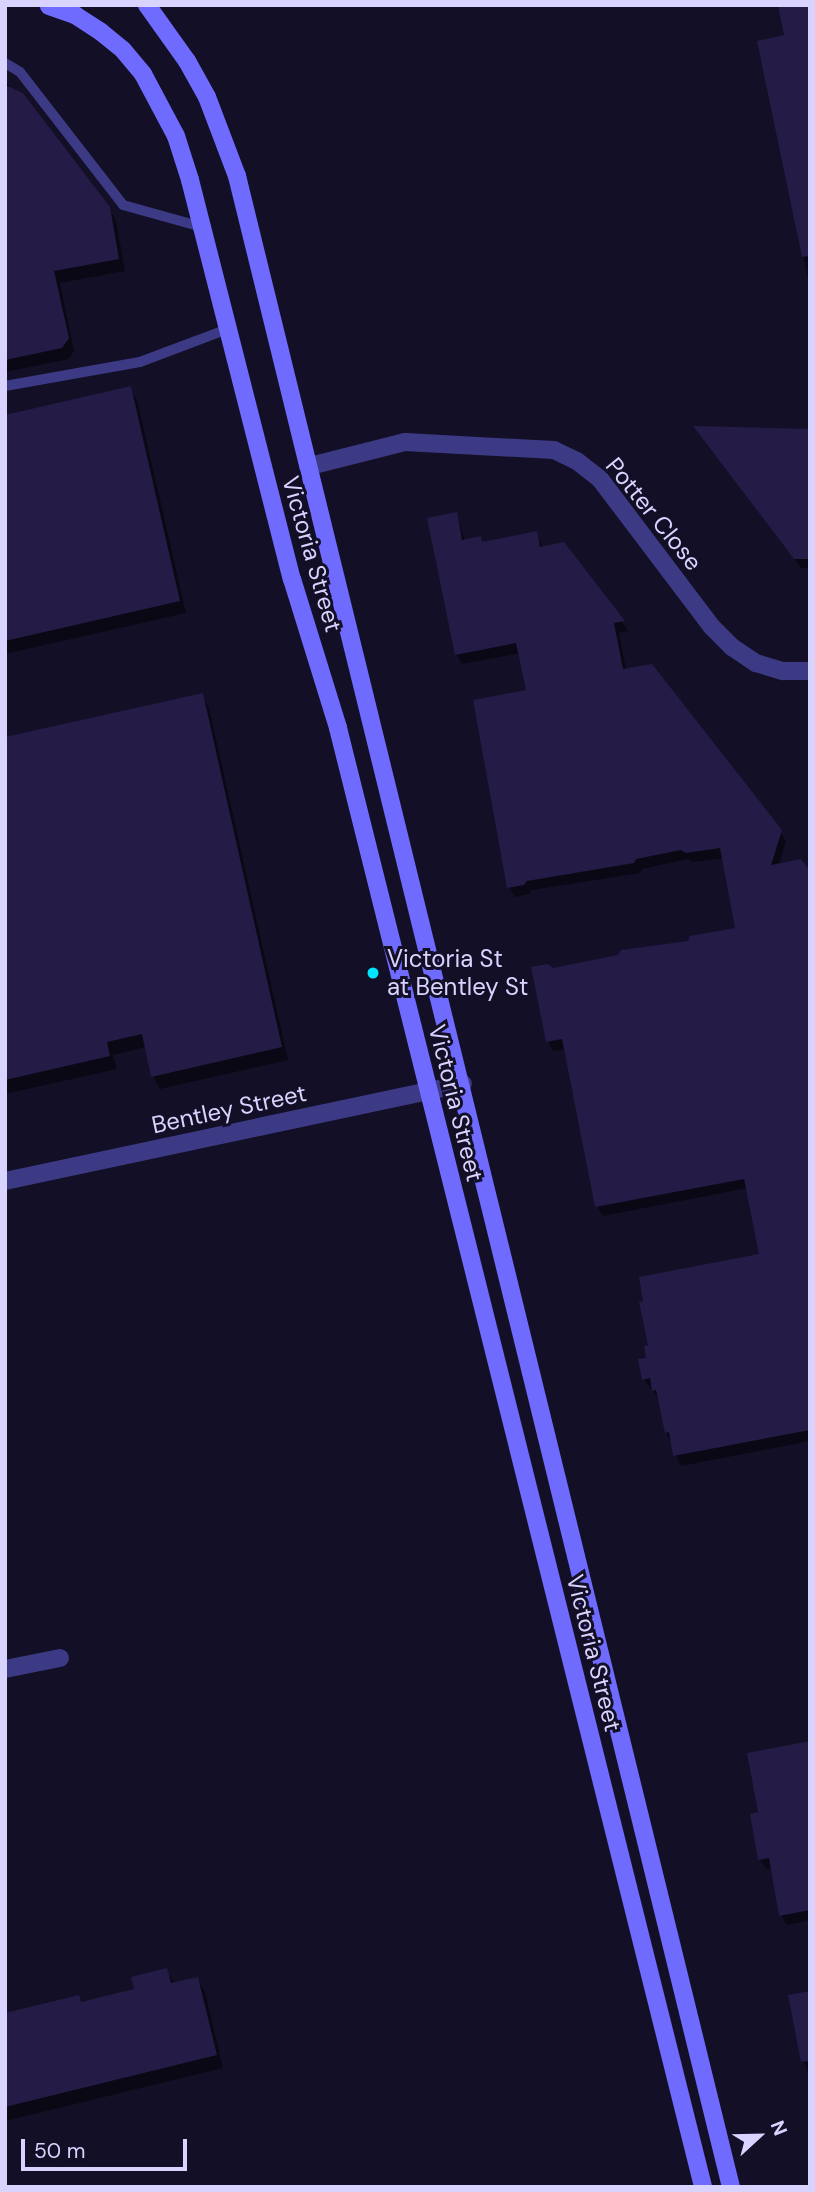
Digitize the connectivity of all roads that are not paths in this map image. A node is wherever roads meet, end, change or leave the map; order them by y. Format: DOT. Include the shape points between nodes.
graph roads {
  1 [pos="48,5"];
  2 [pos="146,5"];
  3 [pos="5,63"];
  4 [pos="202,227"];
  5 [pos="228,329"];
  6 [pos="5,386"];
  7 [pos="310,466"];
  8 [pos="810,671"];
  9 [pos="463,1084"];
  10 [pos="428,1092"];
  11 [pos="5,1181"];
  12 [pos="60,1658"];
  13 [pos="5,1669"];
  14 [pos="703,2187"];
  15 [pos="731,2187"];
  1 -- 4 [label="main road, Victoria Street" via="101,32 143,74 176,136"];
  2 -- 7 [label="main road, Victoria Street" via="187,61 237,176"];
  3 -- 4 [label="lane" via="20,72 123,205"];
  4 -- 5 [label="main road, Victoria Street"];
  5 -- 6 [label="lane" via="140,362"];
  5 -- 10 [label="main road, Victoria Street" via="292,579 338,728"];
  7 -- 8 [label="street, Potter Close" via="405,442 554,450 600,479 732,647 756,663 783,671"];
  7 -- 9 [label="main road, Victoria Street"];
  9 -- 10 [label="street, Bentley Street"];
  9 -- 15 [label="main road, Victoria Street"];
  10 -- 11 [label="street, Bentley Street"];
  10 -- 14 [label="main road, Victoria Street"];
  12 -- 13 [label="street"];
}
